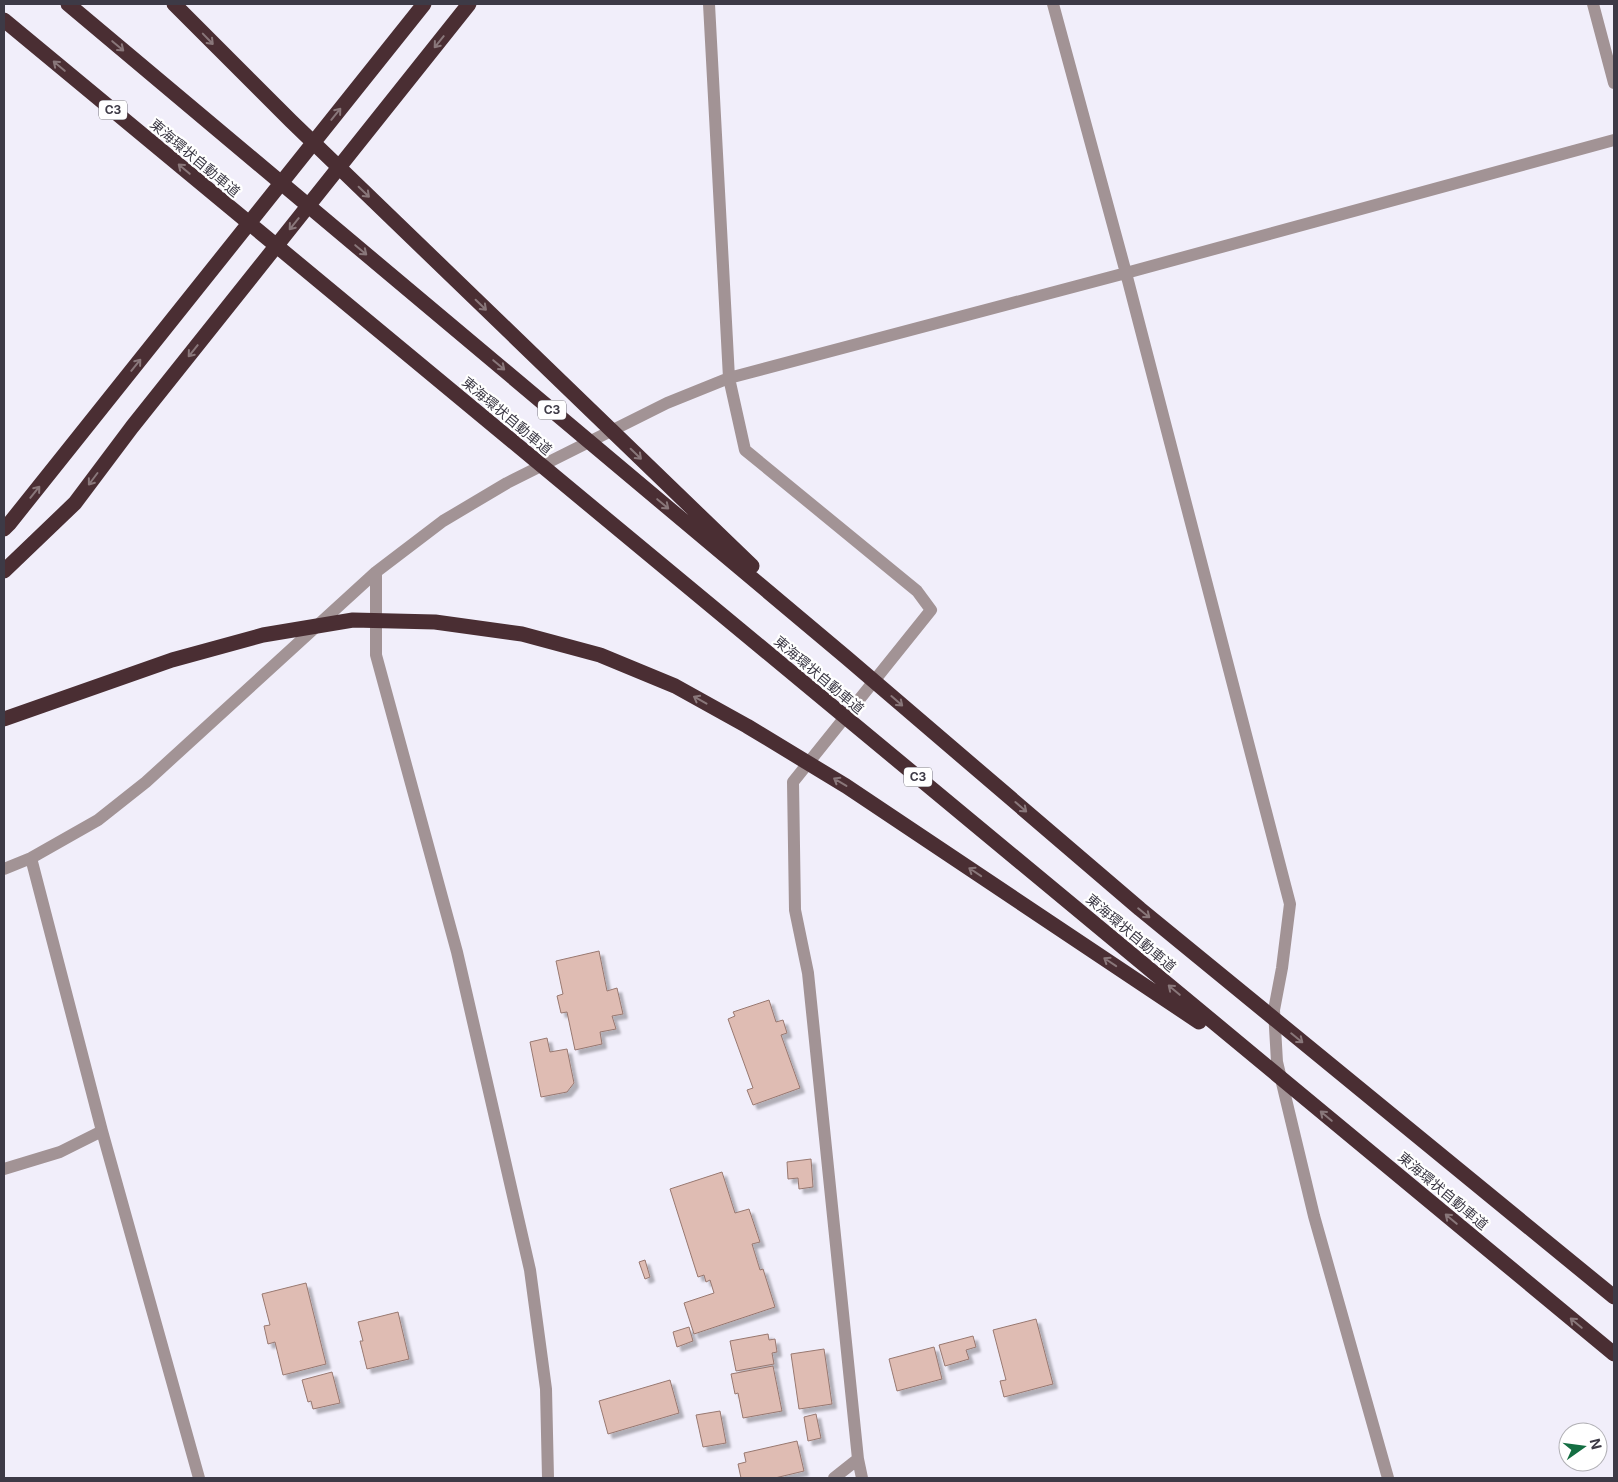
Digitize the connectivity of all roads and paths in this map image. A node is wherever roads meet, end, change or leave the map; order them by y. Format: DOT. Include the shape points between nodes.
graph roads {
  1 [pos="68,4"];
  2 [pos="174,4"];
  3 [pos="424,4"];
  4 [pos="469,4"];
  5 [pos="709,4"];
  6 [pos="1053,4"];
  7 [pos="1593,4"];
  8 [pos="4,20"];
  9 [pos="1614,83"];
  10 [pos="1614,140"];
  11 [pos="1126,273"];
  12 [pos="729,378"];
  13 [pos="4,529"];
  14 [pos="4,571"];
  15 [pos="376,572"];
  16 [pos="847,658"];
  17 [pos="4,718"];
  18 [pos="31,858"];
  19 [pos="4,869"];
  20 [pos="1267,1067"];
  21 [pos="102,1132"];
  22 [pos="4,1169"];
  23 [pos="1614,1297"];
  24 [pos="1614,1354"];
  25 [pos="858,1459"];
  26 [pos="199,1478"];
  27 [pos="548,1478"];
  28 [pos="834,1478"];
  29 [pos="862,1478"];
  30 [pos="1388,1478"];
  1 -- 16 [label="highway, 東海環状自動車道 / C3, one-way"];
  2 -- 16 [label="highway, one-way"];
  13 -- 3 [label="highway, one-way"];
  4 -- 14 [label="highway, one-way" via="75,503"];
  5 -- 12 [label="street"];
  6 -- 11 [label="street"];
  7 -- 9 [label="street"];
  20 -- 8 [label="highway, 東海環状自動車道 / C3, one-way"];
  10 -- 11 [label="street"];
  11 -- 12 [label="street"];
  11 -- 30 [label="street" via="1290,904 1274,1010 1277,1062 1314,1216"];
  12 -- 15 [label="street" via="667,402 507,483 443,520"];
  12 -- 25 [label="street" via="745,450 917,591 931,610 793,782 795,910 808,973"];
  15 -- 18 [label="street" via="146,782 98,820"];
  15 -- 27 [label="street" via="376,655 457,952 530,1270 546,1389"];
  16 -- 23 [label="highway, 東海環状自動車道 / C3, one-way" via="1140,909"];
  20 -- 17 [label="highway, one-way" via="846,786 675,686 600,655 522,634 434,622 353,620 263,635 172,660"];
  18 -- 19 [label="street"];
  18 -- 21 [label="street"];
  24 -- 20 [label="highway, 東海環状自動車道 / C3, one-way"];
  21 -- 22 [label="street" via="60,1152"];
  21 -- 26 [label="street"];
  25 -- 28 [label="street"];
  25 -- 29 [label="street"];
}
